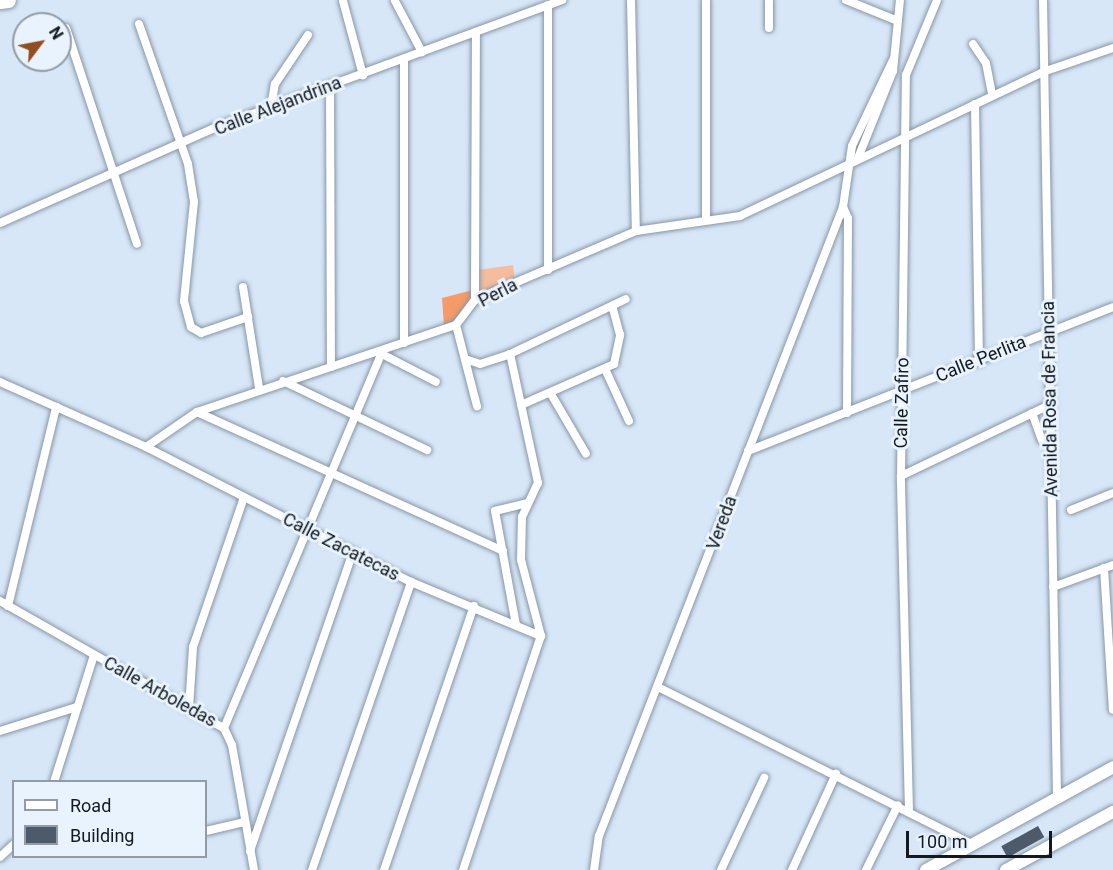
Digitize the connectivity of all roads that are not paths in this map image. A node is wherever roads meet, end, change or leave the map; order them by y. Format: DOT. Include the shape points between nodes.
graph roads {
  1 [pos="8,0"];
  2 [pos="562,0"];
  3 [pos="631,0"];
  4 [pos="706,0"];
  5 [pos="769,0"];
  6 [pos="846,0"];
  7 [pos="900,0"];
  8 [pos="937,0"];
  9 [pos="1043,0"];
  10 [pos="0,1"];
  11 [pos="343,1"];
  12 [pos="395,1"];
  13 [pos="548,6"];
  14 [pos="898,21"];
  15 [pos="139,24"];
  16 [pos="769,28"];
  17 [pos="476,32"];
  18 [pos="308,35"];
  19 [pos="973,44"];
  20 [pos="72,45"];
  21 [pos="1113,48"];
  22 [pos="422,52"];
  23 [pos="404,60"];
  24 [pos="889,69"];
  25 [pos="1043,72"];
  26 [pos="363,75"];
  27 [pos="906,75"];
  28 [pos="330,86"];
  29 [pos="992,95"];
  30 [pos="975,104"];
  31 [pos="271,108"];
  32 [pos="909,134"];
  33 [pos="183,145"];
  34 [pos="859,157"];
  35 [pos="847,163"];
  36 [pos="117,174"];
  37 [pos="848,174"];
  38 [pos="843,207"];
  39 [pos="706,219"];
  40 [pos="0,223"];
  41 [pos="636,231"];
  42 [pos="137,244"];
  43 [pos="548,270"];
  44 [pos="243,287"];
  45 [pos="626,299"];
  46 [pos="475,300"];
  47 [pos="612,306"];
  48 [pos="1113,307"];
  49 [pos="248,317"];
  50 [pos="456,325"];
  51 [pos="1049,332"];
  52 [pos="404,343"];
  53 [pos="380,352"];
  54 [pos="510,354"];
  55 [pos="465,359"];
  56 [pos="979,362"];
  57 [pos="331,367"];
  58 [pos="606,371"];
  59 [pos="283,381"];
  60 [pos="0,382"];
  61 [pos="436,382"];
  62 [pos="259,388"];
  63 [pos="902,390"];
  64 [pos="551,393"];
  65 [pos="1051,404"];
  66 [pos="521,405"];
  67 [pos="477,406"];
  68 [pos="56,407"];
  69 [pos="197,412"];
  70 [pos="847,412"];
  71 [pos="354,413"];
  72 [pos="1032,414"];
  73 [pos="629,421"];
  74 [pos="1042,440"];
  75 [pos="146,447"];
  76 [pos="427,450"];
  77 [pos="748,451"];
  78 [pos="586,454"];
  79 [pos="329,472"];
  80 [pos="901,476"];
  81 [pos="1113,493"];
  82 [pos="244,497"];
  83 [pos="528,503"];
  84 [pos="1071,510"];
  85 [pos="306,530"];
  86 [pos="503,551"];
  87 [pos="353,552"];
  88 [pos="1109,566"];
  89 [pos="411,582"];
  90 [pos="1053,587"];
  91 [pos="4,604"];
  92 [pos="474,606"];
  93 [pos="516,625"];
  94 [pos="541,636"];
  95 [pos="94,655"];
  96 [pos="660,688"];
  97 [pos="77,707"];
  98 [pos="189,708"];
  99 [pos="1113,710"];
  100 [pos="224,728"];
  101 [pos="0,731"];
  102 [pos="1113,767"];
  103 [pos="836,774"];
  104 [pos="764,778"];
  105 [pos="55,780"];
  106 [pos="1057,798"];
  107 [pos="898,805"];
  108 [pos="909,812"];
  109 [pos="1113,812"];
  110 [pos="244,822"];
  111 [pos="207,831"];
  112 [pos="971,844"];
  113 [pos="12,846"];
  114 [pos="250,851"];
  115 [pos="0,857"];
  116 [pos="1014,869"];
  117 [pos="254,870"];
  118 [pos="312,870"];
  119 [pos="384,870"];
  120 [pos="463,870"];
  121 [pos="594,870"];
  122 [pos="721,870"];
  123 [pos="792,870"];
  124 [pos="866,870"];
  125 [pos="926,870"];
  1 -- 10 [label="highway"];
  2 -- 13 [label="street, Calle Alejandrina"];
  3 -- 41 [label="street"];
  4 -- 39 [label="street"];
  5 -- 16 [label="street"];
  6 -- 14 [label="street"];
  7 -- 14 [label="street, Vereda"];
  8 -- 27 [label="street, Calle Zafiro"];
  9 -- 25 [label="street, Avenida Rosa de Francia"];
  11 -- 26 [label="street"];
  12 -- 22 [label="street"];
  13 -- 17 [label="street, Calle Alejandrina"];
  13 -- 43 [label="street"];
  14 -- 24 [label="street, Vereda"];
  15 -- 33 [label="street"];
  17 -- 22 [label="street, Calle Alejandrina"];
  17 -- 46 [label="street"];
  18 -- 31 [label="street" via="275,84"];
  19 -- 29 [label="street" via="987,63"];
  20 -- 36 [label="street"];
  21 -- 25 [label="street, Perla"];
  22 -- 23 [label="street, Calle Alejandrina"];
  23 -- 26 [label="street, Calle Alejandrina"];
  23 -- 52 [label="street"];
  24 -- 27 [label="street"];
  24 -- 34 [label="street, Vereda"];
  24 -- 35 [label="street, Vereda"];
  25 -- 29 [label="street, Perla"];
  25 -- 51 [label="street, Avenida Rosa de Francia"];
  26 -- 28 [label="street, Calle Alejandrina"];
  27 -- 32 [label="street, Calle Zafiro"];
  28 -- 31 [label="street, Calle Alejandrina"];
  28 -- 57 [label="street"];
  29 -- 30 [label="street, Perla"];
  30 -- 32 [label="street, Perla"];
  30 -- 56 [label="street"];
  31 -- 33 [label="street, Calle Alejandrina"];
  32 -- 34 [label="street, Perla"];
  32 -- 63 [label="street, Calle Zafiro"];
  33 -- 36 [label="street, Calle Alejandrina"];
  33 -- 49 [label="street" via="194,202 183,301 195,333"];
  34 -- 35 [label="street, Perla"];
  34 -- 37 [label="street, Vereda"];
  35 -- 37 [label="street, Vereda"];
  35 -- 39 [label="street, Perla" via="740,216"];
  36 -- 40 [label="street, Calle Alejandrina"];
  36 -- 42 [label="street"];
  37 -- 38 [label="street, Vereda"];
  38 -- 70 [label="street" via="848,219"];
  38 -- 77 [label="street, Vereda"];
  39 -- 41 [label="street, Perla"];
  41 -- 43 [label="street, Perla"];
  43 -- 46 [label="street, Perla"];
  44 -- 49 [label="street"];
  45 -- 47 [label="street"];
  46 -- 50 [label="street, Perla"];
  47 -- 54 [label="street"];
  47 -- 58 [label="street" via="619,354"];
  48 -- 51 [label="street, Calle Perlita"];
  49 -- 62 [label="street"];
  50 -- 52 [label="street"];
  50 -- 55 [label="street"];
  51 -- 56 [label="street, Calle Perlita"];
  51 -- 65 [label="street, Avenida Rosa de Francia"];
  52 -- 53 [label="street"];
  53 -- 57 [label="street"];
  53 -- 61 [label="street"];
  53 -- 71 [label="street"];
  54 -- 55 [label="street" via="480,364"];
  54 -- 66 [label="street"];
  55 -- 67 [label="street"];
  56 -- 63 [label="street, Calle Perlita"];
  57 -- 59 [label="street"];
  58 -- 64 [label="street"];
  58 -- 73 [label="street"];
  59 -- 62 [label="street"];
  59 -- 71 [label="street"];
  60 -- 68 [label="street, Calle Zacatecas"];
  62 -- 69 [label="street"];
  63 -- 70 [label="street, Calle Perlita"];
  63 -- 80 [label="street, Calle Zafiro"];
  64 -- 66 [label="street"];
  64 -- 78 [label="street"];
  65 -- 72 [label="street"];
  65 -- 90 [label="street, Avenida Rosa de Francia"];
  66 -- 83 [label="street" via="538,483"];
  68 -- 75 [label="street, Calle Zacatecas"];
  68 -- 91 [label="street"];
  69 -- 75 [label="street"];
  69 -- 79 [label="street"];
  70 -- 77 [label="street, Calle Perlita"];
  71 -- 76 [label="street"];
  71 -- 79 [label="street"];
  72 -- 74 [label="street"];
  72 -- 80 [label="street"];
  75 -- 82 [label="street, Calle Zacatecas"];
  77 -- 96 [label="street, Vereda"];
  79 -- 85 [label="street"];
  79 -- 86 [label="street"];
  80 -- 108 [label="street, Calle Zafiro"];
  81 -- 84 [label="street"];
  82 -- 85 [label="street, Calle Zacatecas"];
  82 -- 98 [label="street" via="194,647"];
  83 -- 86 [label="street" via="495,512"];
  83 -- 94 [label="street" via="521,560"];
  85 -- 87 [label="street, Calle Zacatecas"];
  85 -- 100 [label="street"];
  86 -- 93 [label="street"];
  87 -- 89 [label="street, Calle Zacatecas"];
  87 -- 114 [label="street"];
  88 -- 90 [label="street"];
  88 -- 99 [label="street"];
  89 -- 92 [label="street, Calle Zacatecas"];
  89 -- 118 [label="street"];
  90 -- 106 [label="street, Avenida Rosa de Francia"];
  91 -- 95 [label="street, Calle Arboledas"];
  92 -- 93 [label="street, Calle Zacatecas"];
  92 -- 119 [label="street"];
  93 -- 94 [label="street, Calle Zacatecas"];
  94 -- 120 [label="street"];
  95 -- 97 [label="street"];
  95 -- 98 [label="street, Calle Arboledas"];
  96 -- 103 [label="street"];
  96 -- 121 [label="street, Vereda" via="599,836"];
  97 -- 101 [label="street"];
  97 -- 105 [label="street"];
  98 -- 100 [label="street, Calle Arboledas"];
  100 -- 110 [label="street, Calle Arboledas" via="232,745"];
  102 -- 106 [label="main road"];
  103 -- 107 [label="street"];
  103 -- 123 [label="street"];
  104 -- 122 [label="street"];
  106 -- 112 [label="main road"];
  107 -- 108 [label="street"];
  107 -- 124 [label="street"];
  108 -- 112 [label="street"];
  109 -- 116 [label="main road"];
  110 -- 111 [label="street"];
  110 -- 114 [label="street, Calle Arboledas"];
  112 -- 125 [label="main road"];
  113 -- 115 [label="street"];
  114 -- 117 [label="street, Calle Arboledas"];
}
